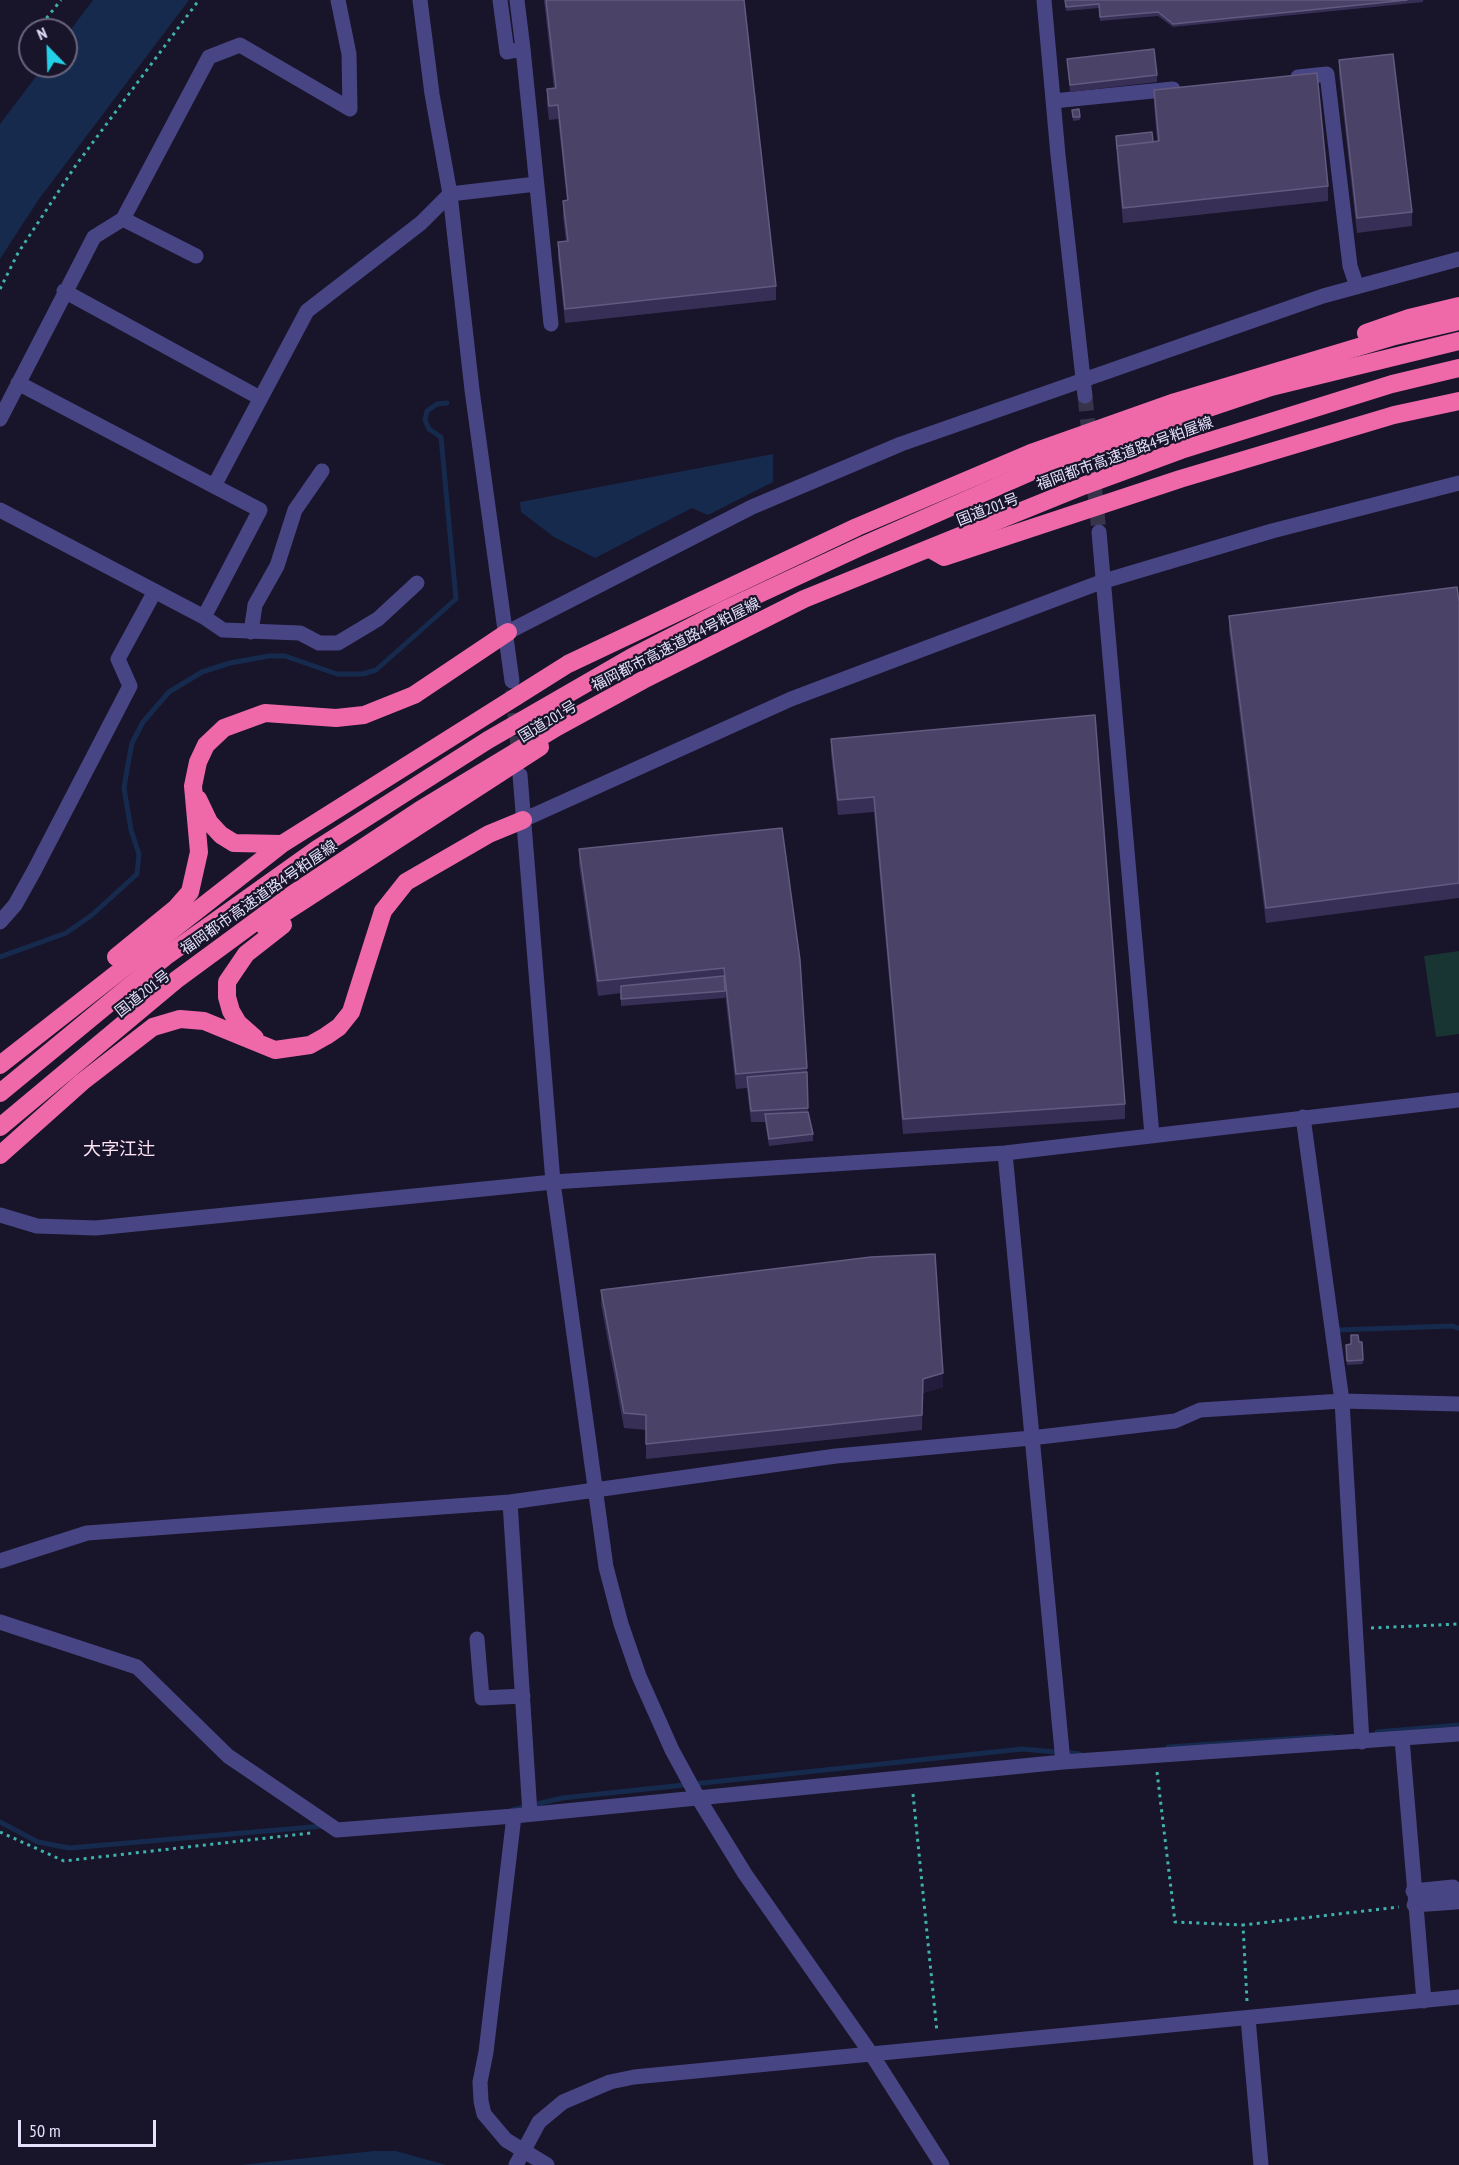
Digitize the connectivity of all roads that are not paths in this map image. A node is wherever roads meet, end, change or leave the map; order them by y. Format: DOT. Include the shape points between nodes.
graph roads {
  1 [pos="338,0"];
  2 [pos="420,0"];
  3 [pos="500,0"];
  4 [pos="517,0"];
  5 [pos="1044,0"];
  6 [pos="523,49"];
  7 [pos="1280,79"];
  8 [pos="1184,88"];
  9 [pos="1053,101"];
  10 [pos="536,184"];
  11 [pos="450,194"];
  12 [pos="123,219"];
  13 [pos="196,256"];
  14 [pos="1459,259"];
  15 [pos="1357,287"];
  16 [pos="64,291"];
  17 [pos="1459,306"];
  18 [pos="1459,321"];
  19 [pos="551,324"];
  20 [pos="1459,341"];
  21 [pos="1459,368"];
  22 [pos="1459,375"];
  23 [pos="1083,380"];
  24 [pos="18,383"];
  25 [pos="1085,396"];
  26 [pos="260,398"];
  27 [pos="1459,401"];
  28 [pos="1175,402"];
  29 [pos="0,419"];
  30 [pos="322,471"];
  31 [pos="1459,483"];
  32 [pos="213,486"];
  33 [pos="0,510"];
  34 [pos="1099,532"];
  35 [pos="932,550"];
  36 [pos="1101,582"];
  37 [pos="417,583"];
  38 [pos="154,591"];
  39 [pos="204,617"];
  40 [pos="250,632"];
  41 [pos="508,632"];
  42 [pos="512,681"];
  43 [pos="497,775"];
  44 [pos="520,775"];
  45 [pos="193,786"];
  46 [pos="523,820"];
  47 [pos="282,844"];
  48 [pos="0,922"];
  49 [pos="263,1045"];
  50 [pos="3,1063"];
  51 [pos="0,1093"];
  52 [pos="1459,1100"];
  53 [pos="1303,1117"];
  54 [pos="0,1127"];
  55 [pos="1152,1135"];
  56 [pos="0,1137"];
  57 [pos="1005,1153"];
  58 [pos="0,1155"];
  59 [pos="553,1182"];
  60 [pos="0,1215"];
  61 [pos="1342,1401"];
  62 [pos="1459,1404"];
  63 [pos="1031,1438"];
  64 [pos="594,1490"];
  65 [pos="510,1502"];
  66 [pos="0,1561"];
  67 [pos="0,1622"];
  68 [pos="477,1639"];
  69 [pos="523,1696"];
  70 [pos="1459,1734"];
  71 [pos="1402,1739"];
  72 [pos="1362,1742"];
  73 [pos="1063,1762"];
  74 [pos="697,1796"];
  75 [pos="530,1814"];
  76 [pos="514,1816"];
  77 [pos="1459,1997"];
  78 [pos="1424,2001"];
  79 [pos="1248,2018"];
  80 [pos="872,2055"];
  81 [pos="519,2158"];
  82 [pos="547,2165"];
  83 [pos="942,2165"];
  84 [pos="1261,2165"];
  1 -- 12 [label="street" via="349,54 350,109 240,45 210,57"];
  2 -- 11 [label="street"];
  3 -- 6 [label="street" via="507,52"];
  4 -- 6 [label="street"];
  5 -- 9 [label="street"];
  6 -- 10 [label="street"];
  7 -- 15 [label="street" via="1328,74 1350,266"];
  8 -- 9 [label="street"];
  9 -- 23 [label="street"];
  10 -- 11 [label="street"];
  10 -- 19 [label="street"];
  11 -- 26 [label="street" via="421,223 307,311"];
  11 -- 41 [label="street" via="490,529"];
  12 -- 13 [label="street"];
  12 -- 16 [label="street" via="94,237"];
  14 -- 15 [label="street"];
  15 -- 23 [label="street"];
  16 -- 24 [label="street"];
  16 -- 26 [label="street"];
  17 -- 28 [label="highway" via="1409,318"];
  18 -- 28 [label="highway" via="1395,336"];
  20 -- 51 [label="highway, 福岡都市高速道路4号粕屋線, bridge" via="1271,387 1070,455 862,546 642,652 488,740 317,849 165,957"];
  21 -- 54 [label="highway, 福岡都市高速道路4号粕屋線, bridge" via="1392,384 1181,450 1083,486 804,599 643,680 430,804 293,894 176,980"];
  22 -- 35 [label="highway, 国道201号" via="1175,459"];
  23 -- 25 [label="street"];
  23 -- 41 [label="street" via="901,444 752,507"];
  24 -- 29 [label="street"];
  24 -- 32 [label="street"];
  26 -- 32 [label="street"];
  27 -- 35 [label="highway" via="1394,415 1180,478 944,557"];
  28 -- 47 [label="highway" via="1031,453 857,527 568,664"];
  30 -- 40 [label="street" via="295,510 277,566 255,605"];
  31 -- 36 [label="street" via="1284,528"];
  32 -- 39 [label="street" via="260,510"];
  33 -- 38 [label="street"];
  34 -- 36 [label="street"];
  35 -- 43 [label="highway, 国道201号" via="753,632 575,724"];
  36 -- 46 [label="street" via="791,699"];
  36 -- 55 [label="street"];
  37 -- 40 [label="street" via="378,619 338,643 319,643 300,633"];
  38 -- 39 [label="street"];
  38 -- 48 [label="street" via="118,659 130,686 34,871 15,905"];
  39 -- 40 [label="street" via="223,630"];
  41 -- 42 [label="street"];
  41 -- 45 [label="highway" via="414,695 364,715 336,718 265,713 224,728 206,745"];
  43 -- 49 [label="highway" via="246,954 227,982 227,997 238,1023"];
  43 -- 56 [label="highway, 国道201号" via="259,929 56,1084"];
  44 -- 46 [label="street"];
  45 -- 47 [label="highway" via="208,822 221,835 234,843"];
  45 -- 50 [label="highway" via="199,852 190,892 176,908 66,998"];
  46 -- 49 [label="highway" via="489,834 406,882 383,911 351,1012 339,1027 310,1045 275,1050"];
  46 -- 59 [label="street"];
  47 -- 50 [label="highway"];
  49 -- 58 [label="highway" via="204,1021 180,1018 153,1027 82,1082"];
  52 -- 53 [label="street"];
  53 -- 55 [label="street"];
  53 -- 61 [label="street"];
  55 -- 57 [label="street"];
  57 -- 59 [label="street"];
  57 -- 63 [label="street"];
  59 -- 60 [label="street" via="96,1228 38,1226"];
  59 -- 64 [label="street"];
  61 -- 62 [label="street"];
  61 -- 63 [label="street" via="1200,1410 1175,1421"];
  61 -- 72 [label="street"];
  63 -- 64 [label="street" via="836,1456"];
  63 -- 73 [label="street"];
  64 -- 65 [label="street"];
  64 -- 74 [label="street" via="606,1567 621,1624 639,1676"];
  65 -- 66 [label="street" via="87,1533"];
  65 -- 69 [label="street"];
  67 -- 76 [label="street" via="137,1667 228,1756 337,1830"];
  68 -- 69 [label="street" via="482,1698"];
  69 -- 75 [label="street"];
  70 -- 71 [label="street"];
  71 -- 72 [label="street"];
  71 -- 78 [label="street"];
  72 -- 73 [label="street"];
  73 -- 74 [label="street"];
  74 -- 75 [label="street"];
  74 -- 80 [label="street" via="746,1874"];
  75 -- 76 [label="street"];
  76 -- 81 [label="street" via="480,2101 484,2114"];
  77 -- 78 [label="street"];
  78 -- 79 [label="street"];
  79 -- 80 [label="street"];
  79 -- 84 [label="street"];
  80 -- 81 [label="street" via="610,2082 563,2102 539,2122"];
  80 -- 83 [label="street"];
  81 -- 82 [label="street"];
}
